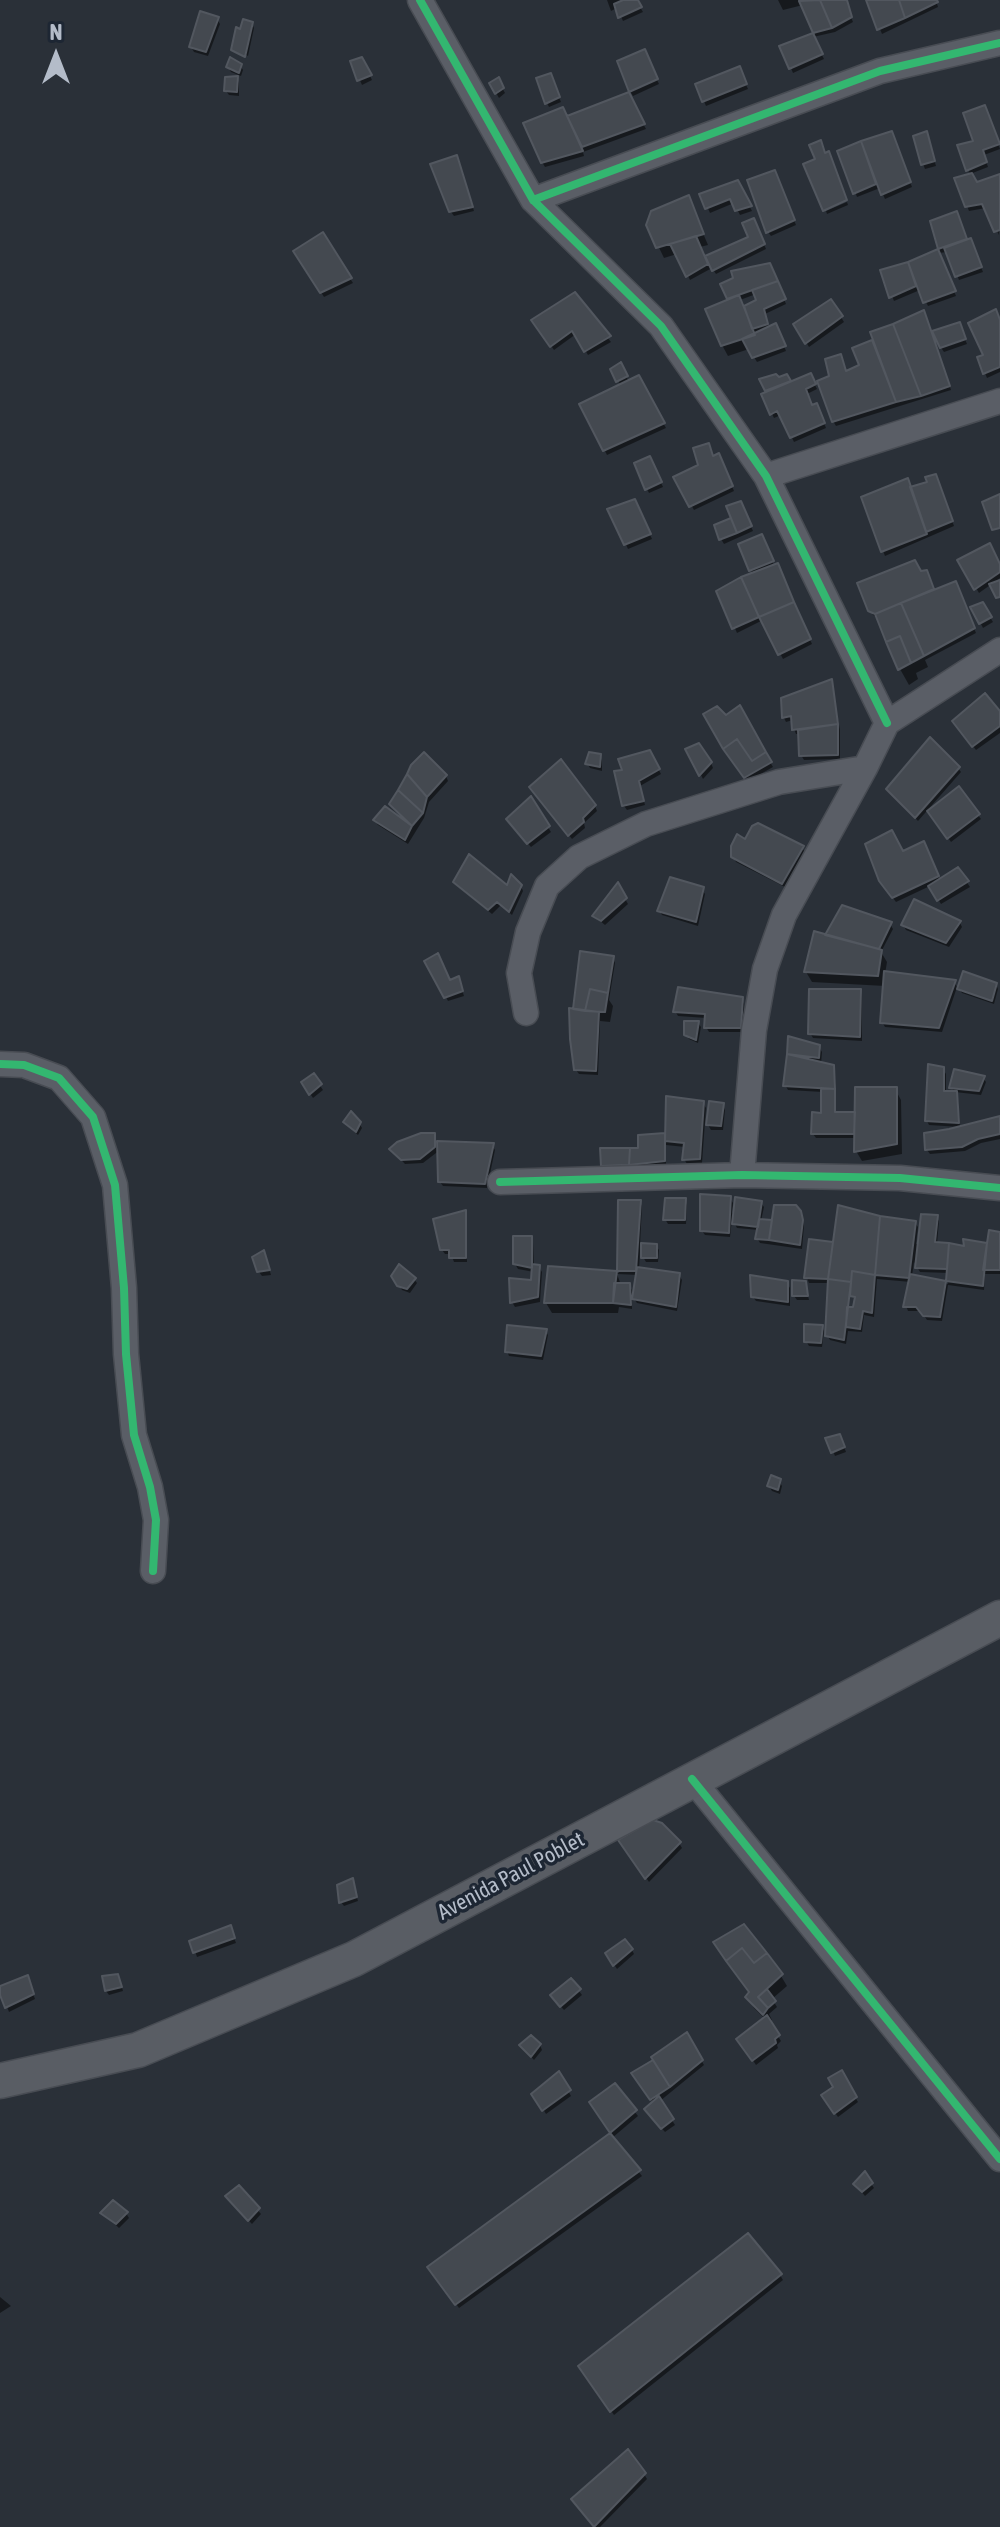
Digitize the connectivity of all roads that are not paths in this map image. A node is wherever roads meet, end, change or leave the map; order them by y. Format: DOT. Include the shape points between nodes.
graph roads {
  1 [pos="420,0"];
  2 [pos="1000,43"];
  3 [pos="533,200"];
  4 [pos="1000,401"];
  5 [pos="766,476"];
  6 [pos="1000,650"];
  7 [pos="887,723"];
  8 [pos="865,768"];
  9 [pos="526,1013"];
  10 [pos="0,1064"];
  11 [pos="742,1175"];
  12 [pos="500,1182"];
  13 [pos="1000,1188"];
  14 [pos="153,1571"];
  15 [pos="1000,1618"];
  16 [pos="692,1779"];
  17 [pos="0,2081"];
  18 [pos="1000,2159"];
  1 -- 3 [label="street"];
  2 -- 3 [label="street" via="880,71"];
  3 -- 5 [label="street" via="661,326"];
  4 -- 5 [label="street"];
  5 -- 7 [label="street"];
  6 -- 7 [label="street"];
  7 -- 8 [label="street"];
  8 -- 9 [label="street" via="779,782 646,824 579,857 547,886 528,932 519,973"];
  8 -- 11 [label="street" via="784,915 765,969 754,1030"];
  10 -- 14 [label="street" via="24,1065 59,1078 93,1117 115,1185 134,1435 156,1520"];
  11 -- 12 [label="street"];
  11 -- 13 [label="street" via="900,1178"];
  15 -- 16 [label="main road, Avenida Paul Poblet"];
  16 -- 17 [label="main road, Avenida Paul Poblet" via="354,1959 138,2050"];
  16 -- 18 [label="street"];
}
